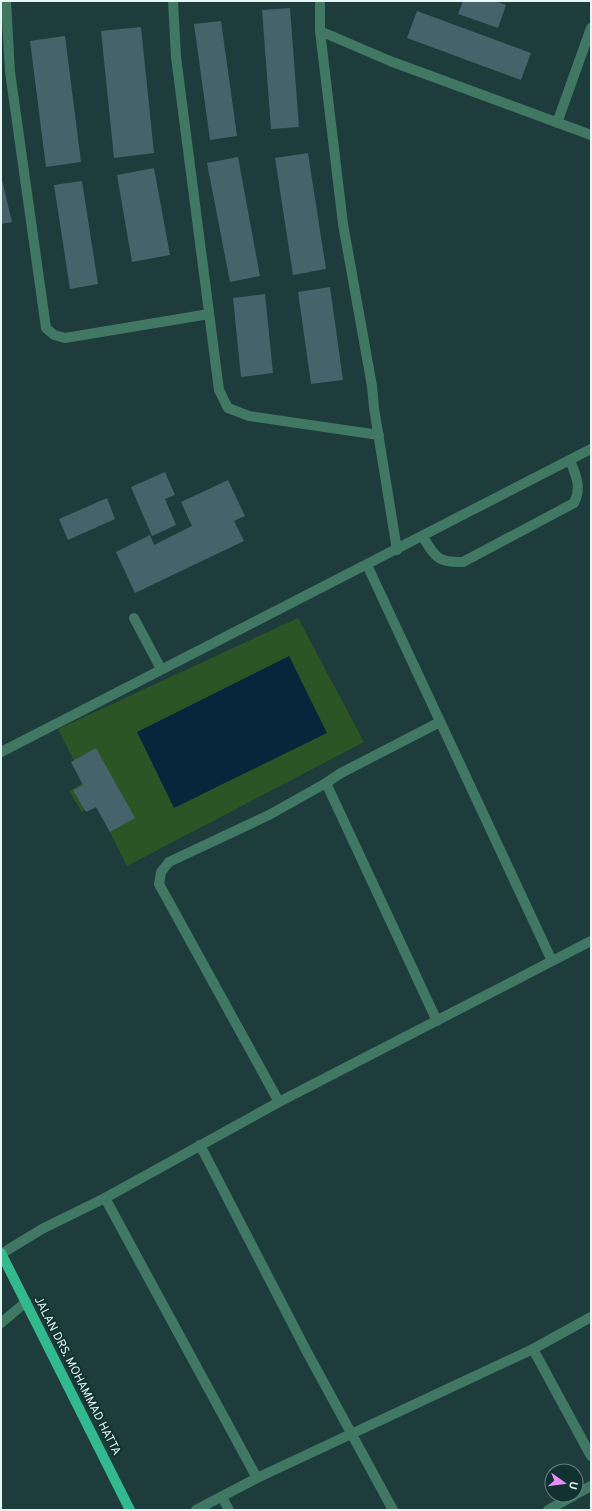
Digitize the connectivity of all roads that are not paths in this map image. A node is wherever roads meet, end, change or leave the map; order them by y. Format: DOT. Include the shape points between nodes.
graph roads {
  1 [pos="6,1"];
  2 [pos="173,1"];
  3 [pos="320,1"];
  4 [pos="591,28"];
  5 [pos="320,31"];
  6 [pos="557,123"];
  7 [pos="591,136"];
  8 [pos="209,314"];
  9 [pos="379,435"];
  10 [pos="591,450"];
  11 [pos="570,460"];
  12 [pos="423,537"];
  13 [pos="397,550"];
  14 [pos="367,565"];
  15 [pos="134,618"];
  16 [pos="161,669"];
  17 [pos="440,722"];
  18 [pos="1,752"];
  19 [pos="326,783"];
  20 [pos="591,941"];
  21 [pos="552,962"];
  22 [pos="437,1021"];
  23 [pos="279,1102"];
  24 [pos="200,1145"];
  25 [pos="105,1198"];
  26 [pos="1,1254"];
  27 [pos="26,1302"];
  28 [pos="591,1317"];
  29 [pos="1,1323"];
  30 [pos="533,1349"];
  31 [pos="352,1433"];
  32 [pos="591,1456"];
  33 [pos="257,1478"];
  34 [pos="222,1497"];
  35 [pos="561,1503"];
  36 [pos="130,1510"];
  37 [pos="196,1510"];
  38 [pos="229,1510"];
  39 [pos="393,1510"];
  40 [pos="548,1510"];
  1 -- 8 [label="street" via="10,72 46,328 54,335 65,338"];
  2 -- 8 [label="street" via="176,57"];
  3 -- 5 [label="street"];
  4 -- 6 [label="street"];
  5 -- 6 [label="street" via="390,61"];
  5 -- 9 [label="street" via="343,224"];
  6 -- 7 [label="street"];
  8 -- 9 [label="street" via="219,390 228,408 249,416"];
  9 -- 13 [label="street"];
  10 -- 11 [label="street"];
  11 -- 12 [label="street"];
  11 -- 12 [label="street" via="578,484 578,495 574,503 462,562 449,563 439,560"];
  12 -- 13 [label="street"];
  13 -- 14 [label="street"];
  14 -- 16 [label="street"];
  14 -- 17 [label="street"];
  15 -- 16 [label="street"];
  16 -- 18 [label="street"];
  17 -- 19 [label="street"];
  17 -- 21 [label="street"];
  19 -- 22 [label="street"];
  19 -- 23 [label="street" via="269,815 170,862 161,872 158,884"];
  20 -- 21 [label="street"];
  21 -- 22 [label="street"];
  22 -- 23 [label="street"];
  23 -- 24 [label="street"];
  24 -- 25 [label="street"];
  24 -- 31 [label="street"];
  25 -- 26 [label="street" via="42,1229"];
  25 -- 33 [label="street"];
  26 -- 27 [label="main road, JALAN DRS. MOHAMMAD HATTA"];
  27 -- 29 [label="street"];
  27 -- 36 [label="main road, JALAN DRS. MOHAMMAD HATTA"];
  28 -- 30 [label="street"];
  30 -- 31 [label="street"];
  30 -- 32 [label="street"];
  31 -- 33 [label="street"];
  31 -- 39 [label="street"];
  33 -- 34 [label="street"];
  34 -- 37 [label="street"];
  34 -- 38 [label="street"];
  35 -- 40 [label="street"];
}
